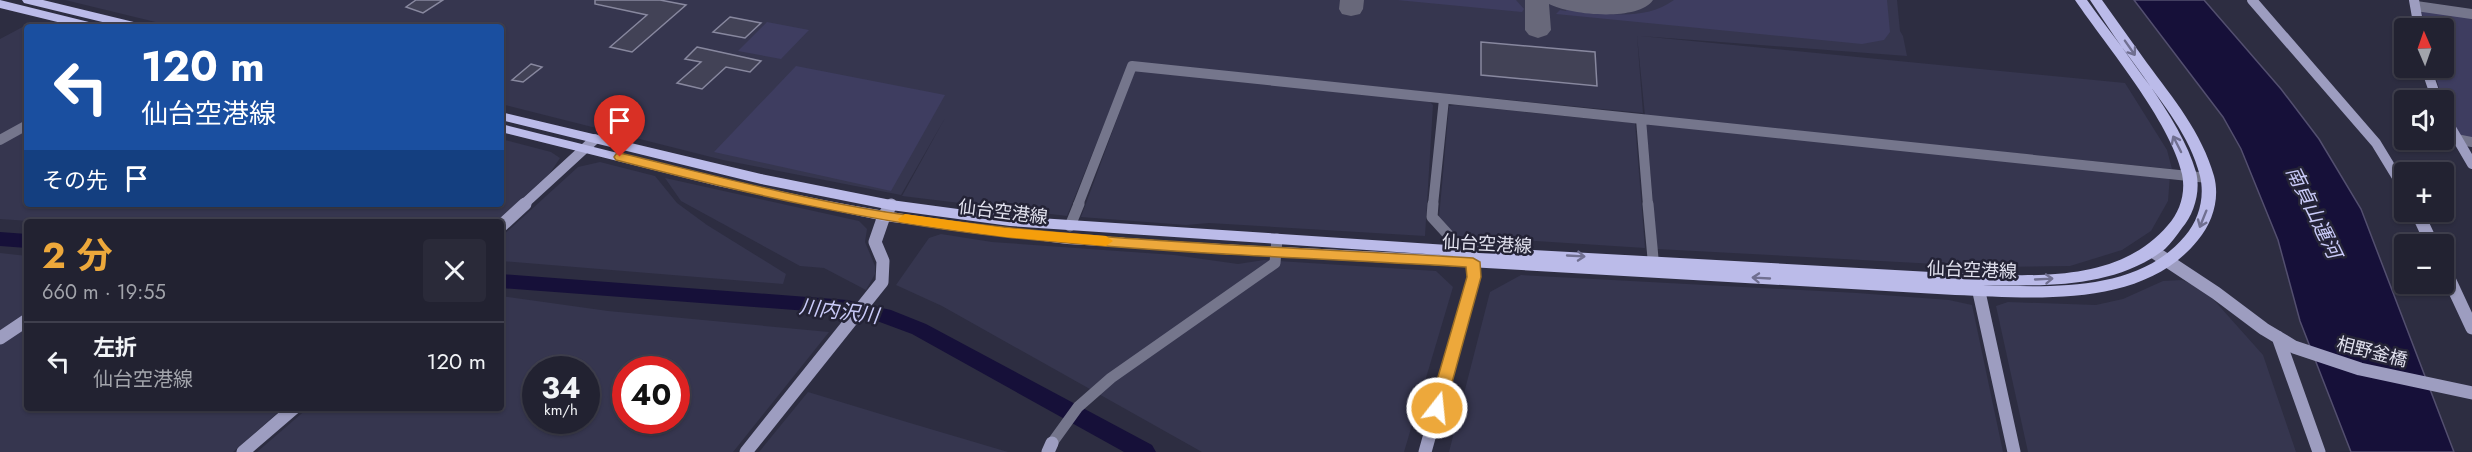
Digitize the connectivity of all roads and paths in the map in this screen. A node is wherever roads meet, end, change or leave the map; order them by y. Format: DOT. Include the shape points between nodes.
graph roads {
  1 [pos="28,0"];
  2 [pos="2081,0"];
  3 [pos="2096,0"];
  4 [pos="2252,0"];
  5 [pos="2415,3"];
  6 [pos="0,4"];
  7 [pos="2472,14"];
  8 [pos="2417,18"];
  9 [pos="81,24"];
  10 [pos="126,24"];
  11 [pos="1444,99"];
  12 [pos="504,117"];
  13 [pos="1641,119"];
  14 [pos="24,127"];
  15 [pos="504,129"];
  16 [pos="2454,135"];
  17 [pos="2456,139"];
  18 [pos="0,140"];
  19 [pos="2472,142"];
  20 [pos="590,144"];
  21 [pos="2472,164"];
  22 [pos="2394,173"];
  23 [pos="2190,175"];
  24 [pos="2208,178"];
  25 [pos="888,211"];
  26 [pos="504,223"];
  27 [pos="1070,226"];
  28 [pos="1277,245"];
  29 [pos="2154,252"];
  30 [pos="1468,256"];
  31 [pos="2167,261"];
  32 [pos="1654,266"];
  33 [pos="1977,284"];
  34 [pos="2454,289"];
  35 [pos="24,322"];
  36 [pos="2472,328"];
  37 [pos="0,338"];
  38 [pos="2278,338"];
  39 [pos="2472,393"];
  40 [pos="291,411"];
  41 [pos="1050,447"];
  42 [pos="243,452"];
  43 [pos="746,452"];
  44 [pos="1425,452"];
  45 [pos="2014,452"];
  46 [pos="2319,452"];
  1 -- 10 [label="main road"];
  23 -- 2 [label="main road, 仙台空港線, one-way" via="2159,111"];
  3 -- 24 [label="main road, 仙台空港線, one-way" via="2180,118"];
  4 -- 22 [label="street" via="2376,143"];
  5 -- 7 [label="street"];
  5 -- 8 [label="street"];
  6 -- 9 [label="main road"];
  11 -- 13 [label="street"];
  11 -- 27 [label="street" via="1132,66"];
  11 -- 30 [label="street" via="1432,218"];
  12 -- 20 [label="main road, 仙台空港線"];
  13 -- 23 [label="street"];
  13 -- 32 [label="street"];
  14 -- 18 [label="street"];
  15 -- 20 [label="main road, 仙台空港線"];
  16 -- 17 [label="street"];
  17 -- 19 [label="street"];
  17 -- 21 [label="street"];
  20 -- 25 [label="main road, 仙台空港線" via="718,181"];
  20 -- 26 [label="street"];
  23 -- 24 [label="street"];
  23 -- 29 [label="main road, 仙台空港線" via="2183,216"];
  24 -- 31 [label="main road, 仙台空港線, one-way" via="2204,220 2193,239"];
  25 -- 27 [label="main road, 仙台空港線"];
  25 -- 28 [label="main road, 仙台空港線" via="1056,238"];
  25 -- 43 [label="street" via="875,242 885,261 882,282"];
  27 -- 28 [label="main road, 仙台空港線"];
  28 -- 30 [label="main road, 仙台空港線"];
  28 -- 41 [label="street" via="1275,263 1126,367 1084,402 1060,428"];
  29 -- 31 [label="street, 相野釜橋"];
  33 -- 29 [label="main road, 仙台空港線, one-way" via="2074,277 2107,271"];
  30 -- 32 [label="main road, 仙台空港線"];
  30 -- 44 [label="street" via="1474,277"];
  31 -- 33 [label="main road, 仙台空港線" via="2121,282 2090,289"];
  31 -- 38 [label="street, 相野釜橋"];
  32 -- 33 [label="main road, 仙台空港線"];
  33 -- 45 [label="street"];
  34 -- 36 [label="street"];
  35 -- 37 [label="street"];
  38 -- 39 [label="street, 相野釜橋" via="2326,360"];
  38 -- 46 [label="street"];
  40 -- 42 [label="street"];
}
